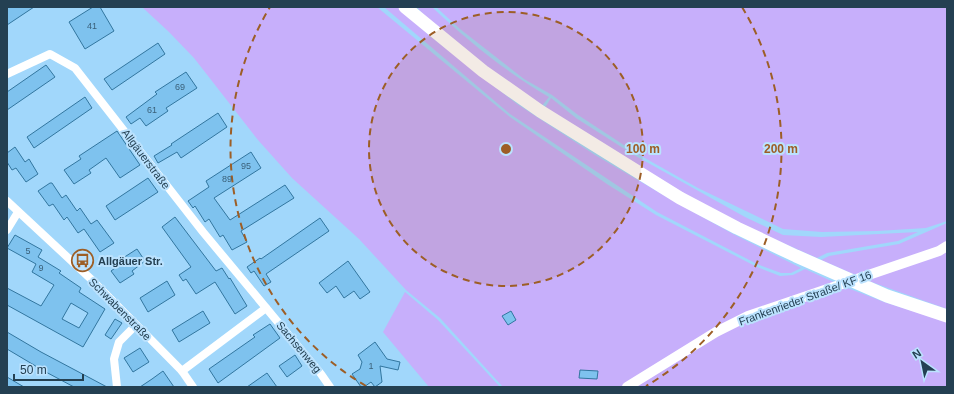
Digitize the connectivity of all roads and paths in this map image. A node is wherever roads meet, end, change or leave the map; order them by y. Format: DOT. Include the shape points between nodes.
graph roads {
  1 [pos="405,7"];
  2 [pos="7,74"];
  3 [pos="7,201"];
  4 [pos="18,212"];
  5 [pos="7,230"];
  6 [pos="947,246"];
  7 [pos="266,308"];
  8 [pos="947,316"];
  9 [pos="136,325"];
  10 [pos="182,371"];
  11 [pos="117,387"];
  12 [pos="193,387"];
  13 [pos="330,387"];
  14 [pos="627,387"];
  1 -- 8 [label="main road" via="483,71 546,116 680,198 796,256 887,296"];
  2 -- 7 [label="street, Allgäuerstraße" via="50,54 75,68 202,232"];
  3 -- 4 [label="street, Schwabenstraße"];
  4 -- 5 [label="street"];
  4 -- 9 [label="street, Schwabenstraße" via="92,280"];
  6 -- 14 [label="street, Frankenrieder Straße/ KF 16" via="939,251 748,316 716,332"];
  7 -- 10 [label="street"];
  7 -- 13 [label="street, Sachsenweg"];
  9 -- 10 [label="street, Schwabenstraße"];
  9 -- 11 [label="street" via="119,342 114,359"];
  10 -- 12 [label="street, Schwabenstraße"];
}
